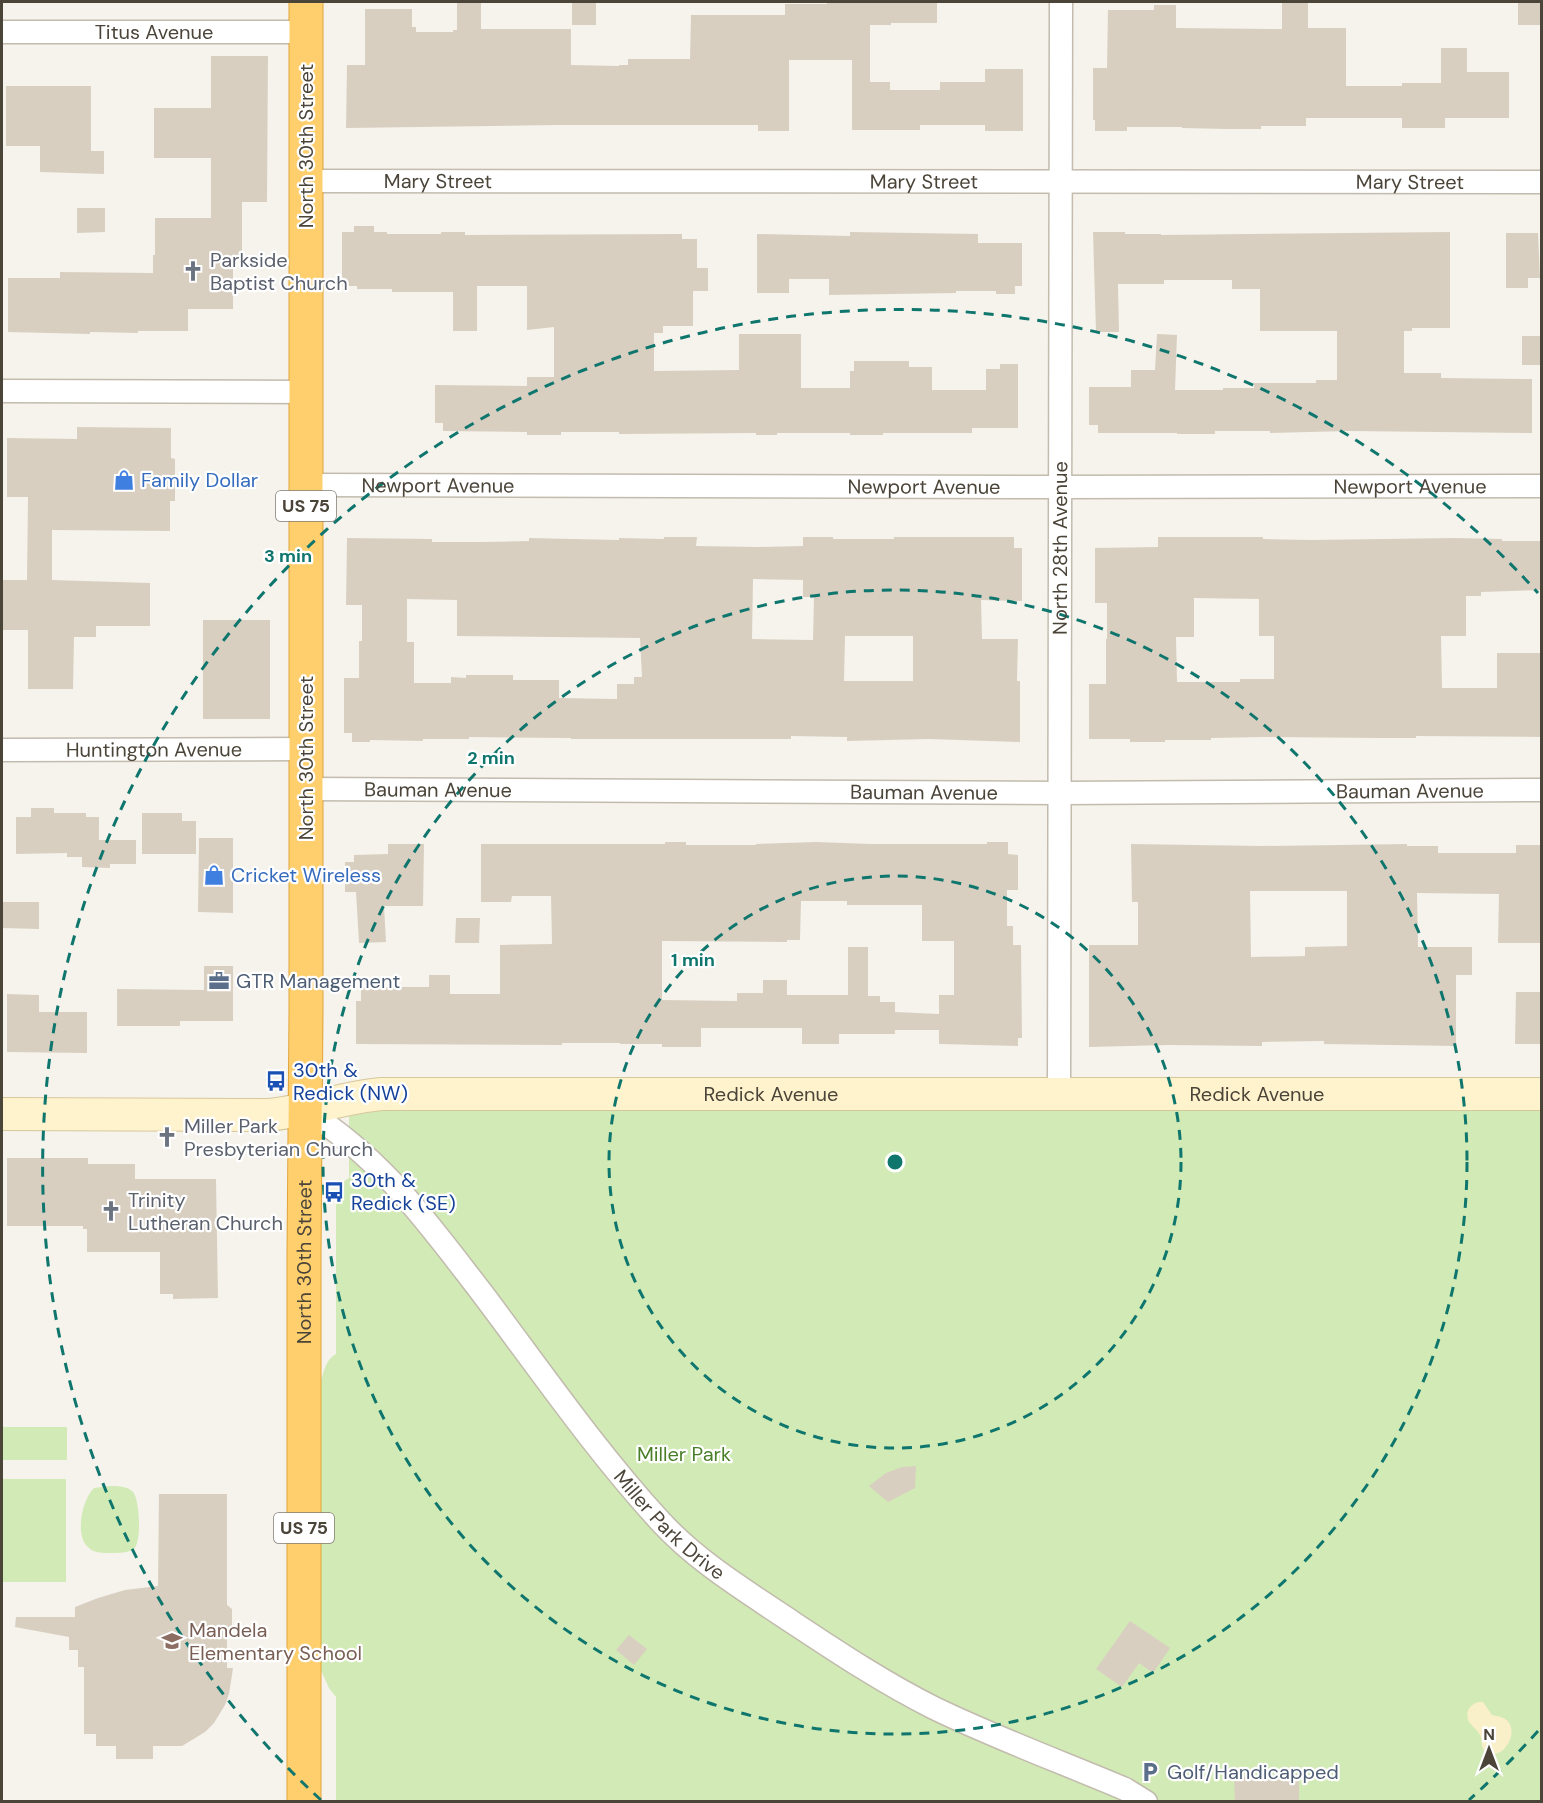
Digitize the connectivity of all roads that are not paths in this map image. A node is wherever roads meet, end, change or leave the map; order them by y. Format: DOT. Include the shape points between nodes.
graph roads {
  1 [pos="1061,2"];
  2 [pos="306,17"];
  3 [pos="2,32"];
  4 [pos="306,181"];
  5 [pos="1060,182"];
  6 [pos="1542,182"];
  7 [pos="2,391"];
  8 [pos="307,392"];
  9 [pos="306,484"];
  10 [pos="1542,486"];
  11 [pos="1060,487"];
  12 [pos="305,749"];
  13 [pos="2,750"];
  14 [pos="306,789"];
  15 [pos="1542,790"];
  16 [pos="1060,793"];
  17 [pos="1059,1094"];
  18 [pos="1542,1094"];
  19 [pos="305,1110"];
  20 [pos="2,1114"];
  21 [pos="304,1802"];
  22 [pos="1146,1802"];
  1 -- 5 [label="street, North 28th Avenue"];
  2 -- 3 [label="street, Titus Avenue"];
  2 -- 4 [label="highway, North 30th Street / US 75"];
  4 -- 5 [label="street, Mary Street"];
  4 -- 8 [label="highway, North 30th Street / US 75"];
  5 -- 6 [label="street, Mary Street"];
  5 -- 11 [label="street, North 28th Avenue"];
  7 -- 8 [label="street"];
  8 -- 9 [label="highway, North 30th Street / US 75"];
  9 -- 11 [label="street, Newport Avenue"];
  9 -- 12 [label="highway, North 30th Street / US 75"];
  10 -- 11 [label="street, Newport Avenue"];
  11 -- 16 [label="street, North 28th Avenue"];
  12 -- 13 [label="street, Huntington Avenue"];
  12 -- 14 [label="highway, North 30th Street / US 75"];
  14 -- 16 [label="street, Bauman Avenue"];
  14 -- 19 [label="highway, North 30th Street / US 75"];
  15 -- 16 [label="street, Bauman Avenue"];
  16 -- 17 [label="street, North 28th Avenue"];
  17 -- 18 [label="street, Redick Avenue"];
  17 -- 19 [label="street, Redick Avenue" via="382,1094"];
  19 -- 20 [label="street, Redick Avenue" via="267,1115"];
  19 -- 21 [label="highway, North 30th Street / US 75"];
  19 -- 22 [label="street, Miller Park Drive" via="355,1145 408,1199 603,1453 661,1522 707,1564 798,1626 934,1708 1125,1789"];
}
